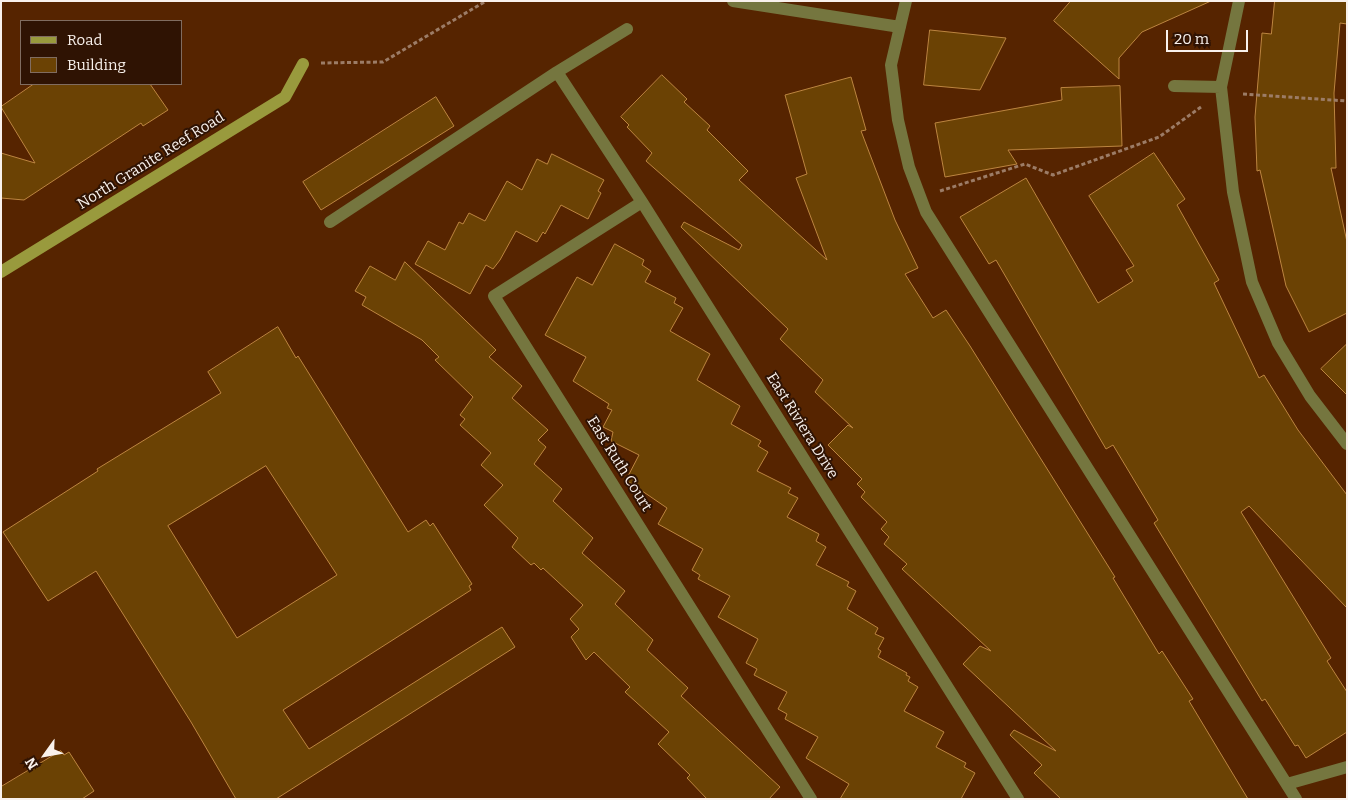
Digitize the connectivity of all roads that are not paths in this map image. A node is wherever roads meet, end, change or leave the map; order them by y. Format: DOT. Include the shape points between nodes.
graph roads {
  1 [pos="733,1"];
  2 [pos="906,1"];
  3 [pos="1239,1"];
  4 [pos="900,27"];
  5 [pos="627,29"];
  6 [pos="303,64"];
  7 [pos="557,72"];
  8 [pos="1174,86"];
  9 [pos="1221,90"];
  10 [pos="642,202"];
  11 [pos="330,222"];
  12 [pos="1,272"];
  13 [pos="1347,444"];
  14 [pos="1347,767"];
  15 [pos="1287,784"];
  16 [pos="811,799"];
  17 [pos="1018,799"];
  18 [pos="1296,799"];
  1 -- 4 [label="lane"];
  2 -- 4 [label="lane"];
  3 -- 9 [label="lane"];
  4 -- 15 [label="lane" via="891,65 898,120 926,212"];
  5 -- 7 [label="lane"];
  6 -- 12 [label="street, North Granite Reef Road" via="285,97"];
  7 -- 10 [label="lane, East Riviera Drive"];
  7 -- 11 [label="lane"];
  8 -- 9 [label="lane"];
  9 -- 13 [label="lane" via="1233,192 1252,282 1278,343 1310,396"];
  10 -- 16 [label="lane, East Ruth Court" via="494,296"];
  10 -- 17 [label="lane, East Riviera Drive"];
  14 -- 15 [label="lane"];
  15 -- 18 [label="lane"];
}
